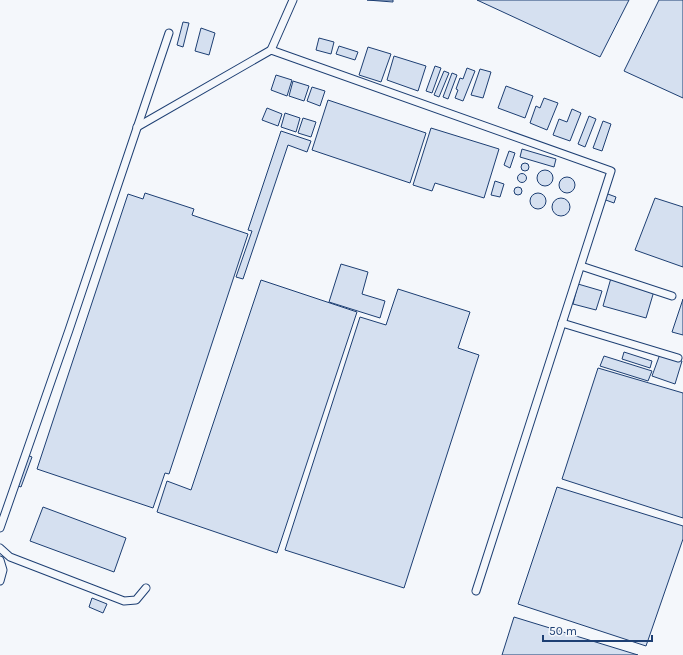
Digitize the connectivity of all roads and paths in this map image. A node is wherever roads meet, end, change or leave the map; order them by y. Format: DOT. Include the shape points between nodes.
graph roads {
  1 [pos="293,0"];
  2 [pos="169,33"];
  3 [pos="271,50"];
  4 [pos="137,127"];
  5 [pos="581,266"];
  6 [pos="672,296"];
  7 [pos="562,323"];
  8 [pos="678,358"];
  9 [pos="0,528"];
  10 [pos="0,548"];
  11 [pos="0,560"];
  12 [pos="0,581"];
  13 [pos="146,588"];
  14 [pos="476,591"];
  1 -- 3 [label="lane"];
  2 -- 4 [label="lane"];
  3 -- 4 [label="lane"];
  3 -- 5 [label="lane" via="611,171"];
  4 -- 9 [label="lane"];
  5 -- 6 [label="lane"];
  5 -- 7 [label="lane"];
  7 -- 8 [label="lane"];
  7 -- 14 [label="lane"];
  10 -- 13 [label="lane" via="10,557 124,601 136,600"];
  11 -- 12 [label="lane" via="3,570"];
}
